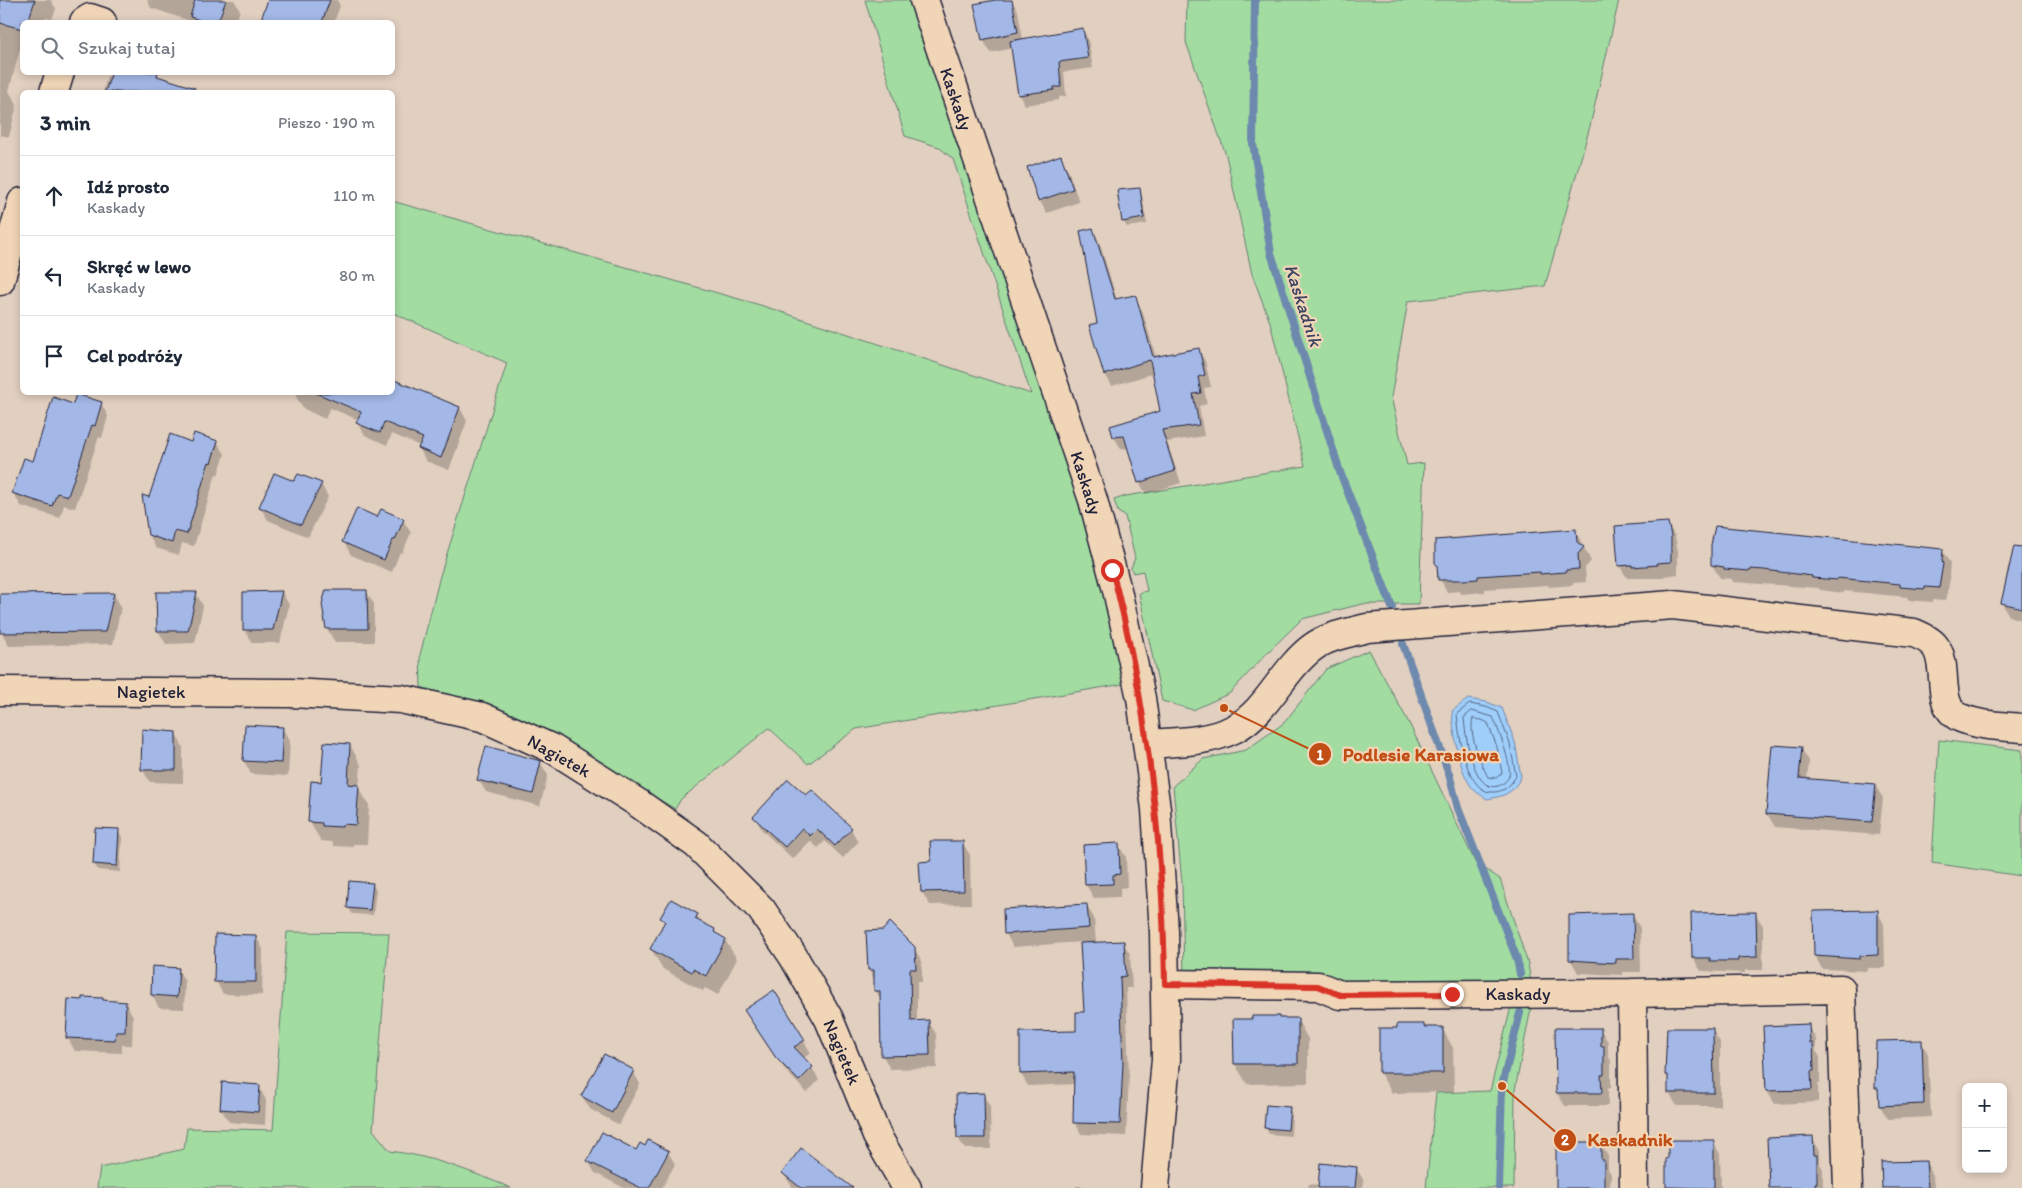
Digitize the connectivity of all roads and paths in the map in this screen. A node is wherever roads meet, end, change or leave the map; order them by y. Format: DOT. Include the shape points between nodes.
graph roads {
  1 [pos="924,0"];
  2 [pos="59,75"];
  3 [pos="55,90"];
  4 [pos="20,209"];
  5 [pos="0,281"];
  6 [pos="0,691"];
  7 [pos="2022,728"];
  8 [pos="1148,744"];
  9 [pos="1165,984"];
  10 [pos="1632,994"];
  11 [pos="907,1188"];
  12 [pos="1154,1188"];
  13 [pos="1634,1188"];
  14 [pos="1848,1188"];
  1 -- 8 [label="street, Kaskady" via="1093,500 1117,590"];
  2 -- 3 [label="street"];
  4 -- 5 [label="street"];
  6 -- 11 [label="street, Nagietek" via="291,693 401,699 482,718 553,748 696,844 761,909 830,1019 878,1136"];
  7 -- 8 [label="street" via="1976,722 1951,711 1940,655 1935,646 1914,633 1673,604 1367,628 1314,646 1296,662 1252,717 1234,728 1214,736"];
  8 -- 9 [label="street, Kaskady" via="1156,809"];
  9 -- 10 [label="street, Kaskady" via="1318,986 1340,995"];
  9 -- 12 [label="street, Kaskady" via="1166,1059"];
  10 -- 13 [label="street"];
  10 -- 14 [label="street, Kaskady" via="1841,989"];
}
